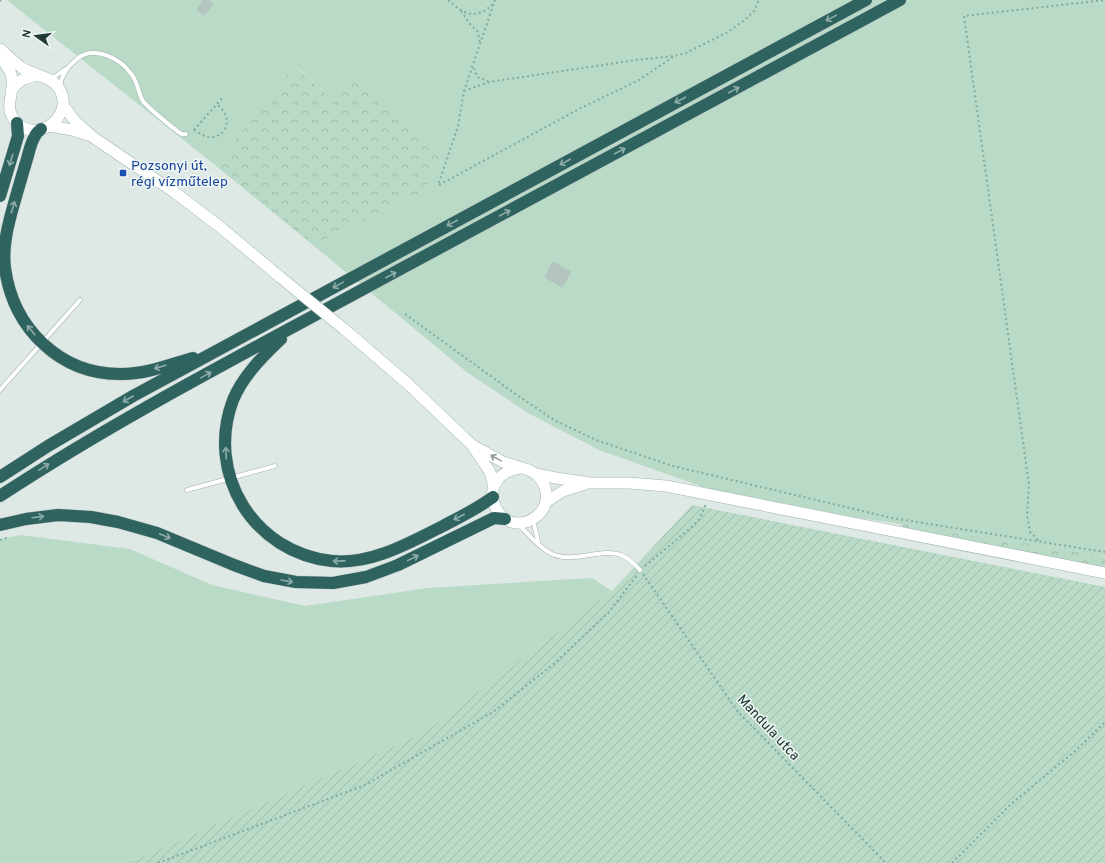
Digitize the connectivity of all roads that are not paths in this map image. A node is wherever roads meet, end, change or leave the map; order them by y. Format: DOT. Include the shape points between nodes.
graph roads {
  1 [pos="866,0"];
  2 [pos="900,0"];
  3 [pos="0,49"];
  4 [pos="0,55"];
  5 [pos="69,66"];
  6 [pos="42,77"];
  7 [pos="59,89"];
  8 [pos="11,91"];
  9 [pos="63,105"];
  10 [pos="18,123"];
  11 [pos="46,128"];
  12 [pos="186,134"];
  13 [pos="94,138"];
  14 [pos="0,196"];
  15 [pos="80,300"];
  16 [pos="293,327"];
  17 [pos="41,343"];
  18 [pos="211,354"];
  19 [pos="0,390"];
  20 [pos="472,445"];
  21 [pos="275,466"];
  22 [pos="520,468"];
  23 [pos="536,474"];
  24 [pos="0,477"];
  25 [pos="230,479"];
  26 [pos="590,483"];
  27 [pos="187,490"];
  28 [pos="493,492"];
  29 [pos="0,496"];
  30 [pos="546,502"];
  31 [pos="505,519"];
  32 [pos="533,519"];
  33 [pos="517,523"];
  34 [pos="0,525"];
  35 [pos="539,545"];
  36 [pos="640,570"];
  37 [pos="1105,573"];
  1 -- 18 [label="highway, one-way"];
  16 -- 2 [label="highway, one-way"];
  3 -- 6 [label="main road" via="21,68"];
  4 -- 8 [label="main road" via="11,74"];
  5 -- 6 [label="lane" via="56,76"];
  5 -- 7 [label="lane" via="62,76"];
  5 -- 12 [label="lane" via="81,55 91,52 115,60 132,75 144,102 178,131"];
  6 -- 7 [label="main road" via="54,82"];
  6 -- 8 [label="main road" via="24,78"];
  7 -- 9 [label="main road"];
  8 -- 10 [label="main road" via="11,113"];
  9 -- 11 [label="main road" via="56,120"];
  9 -- 13 [label="main road" via="75,121"];
  10 -- 11 [label="main road" via="33,130"];
  10 -- 14 [label="highway, one-way" via="18,136"];
  11 -- 13 [label="main road" via="72,130"];
  17 -- 11 [label="highway, one-way" via="23,321 14,302 8,287 5,266 8,224 35,136"];
  13 -- 20 [label="main road, bridge" via="219,226 408,384"];
  15 -- 17 [label="lane"];
  25 -- 16 [label="highway, one-way" via="225,437 233,400 259,359"];
  29 -- 16 [label="highway, one-way" via="133,414"];
  18 -- 17 [label="highway, one-way" via="140,372 121,374 81,368 61,358"];
  17 -- 19 [label="lane"];
  18 -- 24 [label="highway, one-way" via="126,400"];
  22 -- 20 [label="main road, one-way"];
  20 -- 28 [label="main road" via="490,472"];
  21 -- 25 [label="lane"];
  22 -- 23 [label="main road"];
  22 -- 28 [label="main road" via="504,473 498,479"];
  23 -- 26 [label="main road"];
  23 -- 30 [label="main road" via="545,486"];
  25 -- 27 [label="lane"];
  28 -- 25 [label="highway, one-way" via="476,508 404,546 358,560 332,561 305,556 280,544 260,528 245,510"];
  26 -- 30 [label="main road" via="564,491"];
  26 -- 37 [label="main road" via="659,486"];
  28 -- 31 [label="main road" via="494,505"];
  30 -- 32 [label="main road" via="542,512"];
  31 -- 33 [label="main road"];
  34 -- 31 [label="highway, one-way" via="58,515 91,517 157,533 264,576 296,582 332,583 366,577 398,565 494,518"];
  32 -- 33 [label="main road"];
  32 -- 35 [label="lane"];
  33 -- 35 [label="lane"];
  35 -- 36 [label="lane" via="549,552 572,558 611,553 621,555"];
}
